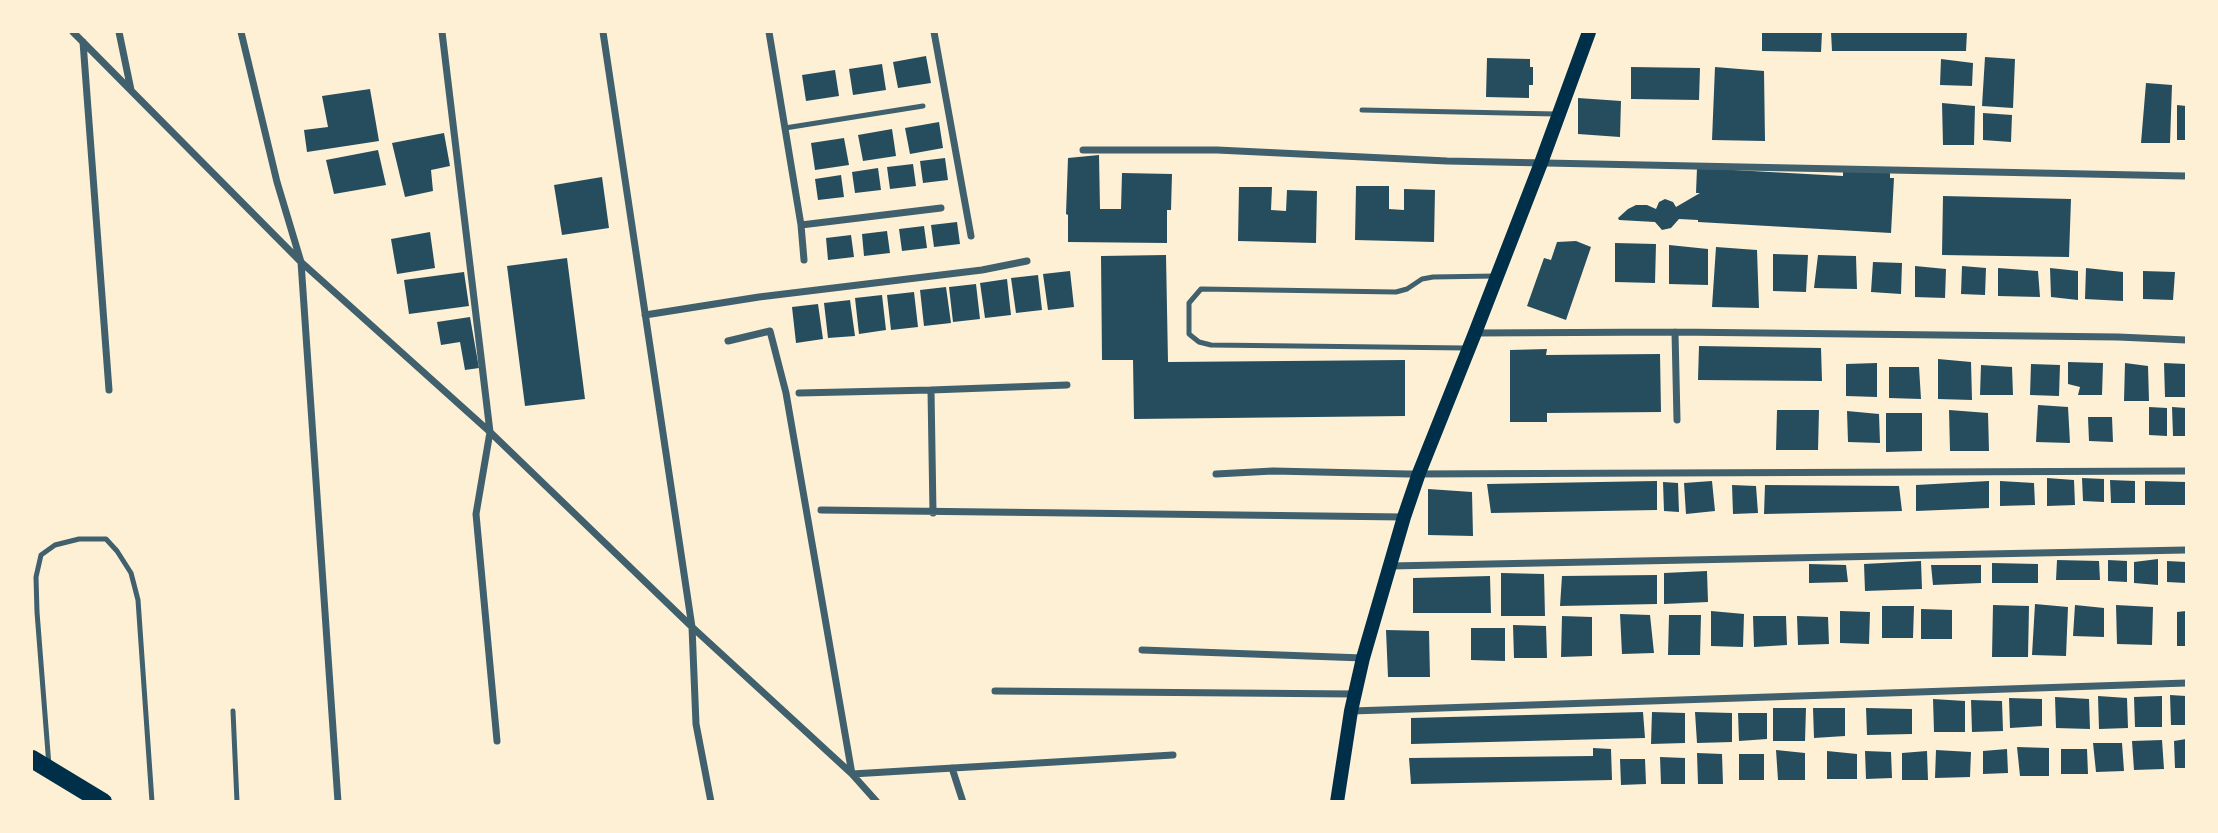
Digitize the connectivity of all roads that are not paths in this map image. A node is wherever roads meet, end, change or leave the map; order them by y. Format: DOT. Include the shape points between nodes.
graph roads {
  1 [pos="73,32"];
  2 [pos="119,32"];
  3 [pos="241,32"];
  4 [pos="442,32"];
  5 [pos="603,32"];
  6 [pos="769,32"];
  7 [pos="934,32"];
  8 [pos="1588,32"];
  9 [pos="82,41"];
  10 [pos="132,91"];
  11 [pos="923,106"];
  12 [pos="1362,110"];
  13 [pos="1559,114"];
  14 [pos="785,128"];
  15 [pos="1083,150"];
  16 [pos="1541,163"];
  17 [pos="2186,176"];
  18 [pos="941,208"];
  19 [pos="801,225"];
  20 [pos="971,236"];
  21 [pos="804,260"];
  22 [pos="1027,261"];
  23 [pos="301,262"];
  24 [pos="1497,276"];
  25 [pos="645,315"];
  26 [pos="1675,332"];
  27 [pos="1475,333"];
  28 [pos="2186,340"];
  29 [pos="727,341"];
  30 [pos="1469,348"];
  31 [pos="1067,385"];
  32 [pos="109,390"];
  33 [pos="931,390"];
  34 [pos="799,393"];
  35 [pos="1677,420"];
  36 [pos="490,432"];
  37 [pos="2186,471"];
  38 [pos="1419,473"];
  39 [pos="1216,474"];
  40 [pos="821,510"];
  41 [pos="933,513"];
  42 [pos="1404,517"];
  43 [pos="2186,550"];
  44 [pos="1390,566"];
  45 [pos="692,627"];
  46 [pos="1142,650"];
  47 [pos="1363,659"];
  48 [pos="2186,683"];
  49 [pos="995,691"];
  50 [pos="1354,694"];
  51 [pos="233,711"];
  52 [pos="1351,711"];
  53 [pos="497,741"];
  54 [pos="1173,755"];
  55 [pos="32,759"];
  56 [pos="952,768"];
  57 [pos="49,769"];
  58 [pos="852,774"];
  59 [pos="103,802"];
  60 [pos="152,802"];
  61 [pos="237,802"];
  62 [pos="338,802"];
  63 [pos="711,802"];
  64 [pos="877,802"];
  65 [pos="963,802"];
  66 [pos="1337,802"];
  1 -- 9 [label="street"];
  2 -- 10 [label="street"];
  3 -- 23 [label="street" via="276,181"];
  4 -- 36 [label="street"];
  5 -- 25 [label="street"];
  6 -- 14 [label="street"];
  7 -- 20 [label="street"];
  8 -- 13 [label="main road"];
  9 -- 10 [label="street"];
  9 -- 32 [label="street"];
  10 -- 23 [label="street"];
  11 -- 14 [label="lane"];
  12 -- 13 [label="lane"];
  13 -- 16 [label="main road"];
  14 -- 19 [label="street"];
  15 -- 16 [label="street" via="1217,150"];
  16 -- 17 [label="street"];
  16 -- 24 [label="main road"];
  18 -- 19 [label="street"];
  19 -- 21 [label="street"];
  22 -- 25 [label="street"];
  23 -- 36 [label="street"];
  23 -- 62 [label="street"];
  24 -- 27 [label="main road"];
  24 -- 30 [label="lane" via="1433,277 1396,292 1201,289 1189,303 1189,334 1211,345"];
  25 -- 45 [label="street"];
  26 -- 27 [label="street"];
  26 -- 28 [label="street"];
  26 -- 35 [label="street"];
  27 -- 30 [label="main road"];
  29 -- 58 [label="street" via="770,331 786,393"];
  30 -- 38 [label="main road"];
  31 -- 33 [label="street"];
  33 -- 34 [label="street"];
  33 -- 41 [label="street"];
  36 -- 45 [label="street"];
  36 -- 53 [label="street" via="476,514"];
  37 -- 38 [label="street"];
  38 -- 39 [label="street"];
  38 -- 42 [label="main road"];
  40 -- 41 [label="street"];
  41 -- 42 [label="street"];
  42 -- 44 [label="main road"];
  43 -- 44 [label="street"];
  44 -- 47 [label="main road"];
  45 -- 58 [label="street"];
  45 -- 63 [label="street" via="696,724"];
  46 -- 47 [label="street"];
  47 -- 50 [label="main road"];
  48 -- 52 [label="street"];
  49 -- 50 [label="street"];
  50 -- 52 [label="main road"];
  51 -- 61 [label="lane"];
  52 -- 66 [label="main road"];
  54 -- 56 [label="street"];
  55 -- 57 [label="main road"];
  56 -- 58 [label="street"];
  56 -- 65 [label="street"];
  57 -- 59 [label="main road"];
  57 -- 60 [label="lane" via="37,612 41,555 55,545 79,539 106,539 131,573 138,600"];
  58 -- 64 [label="street"];
}
